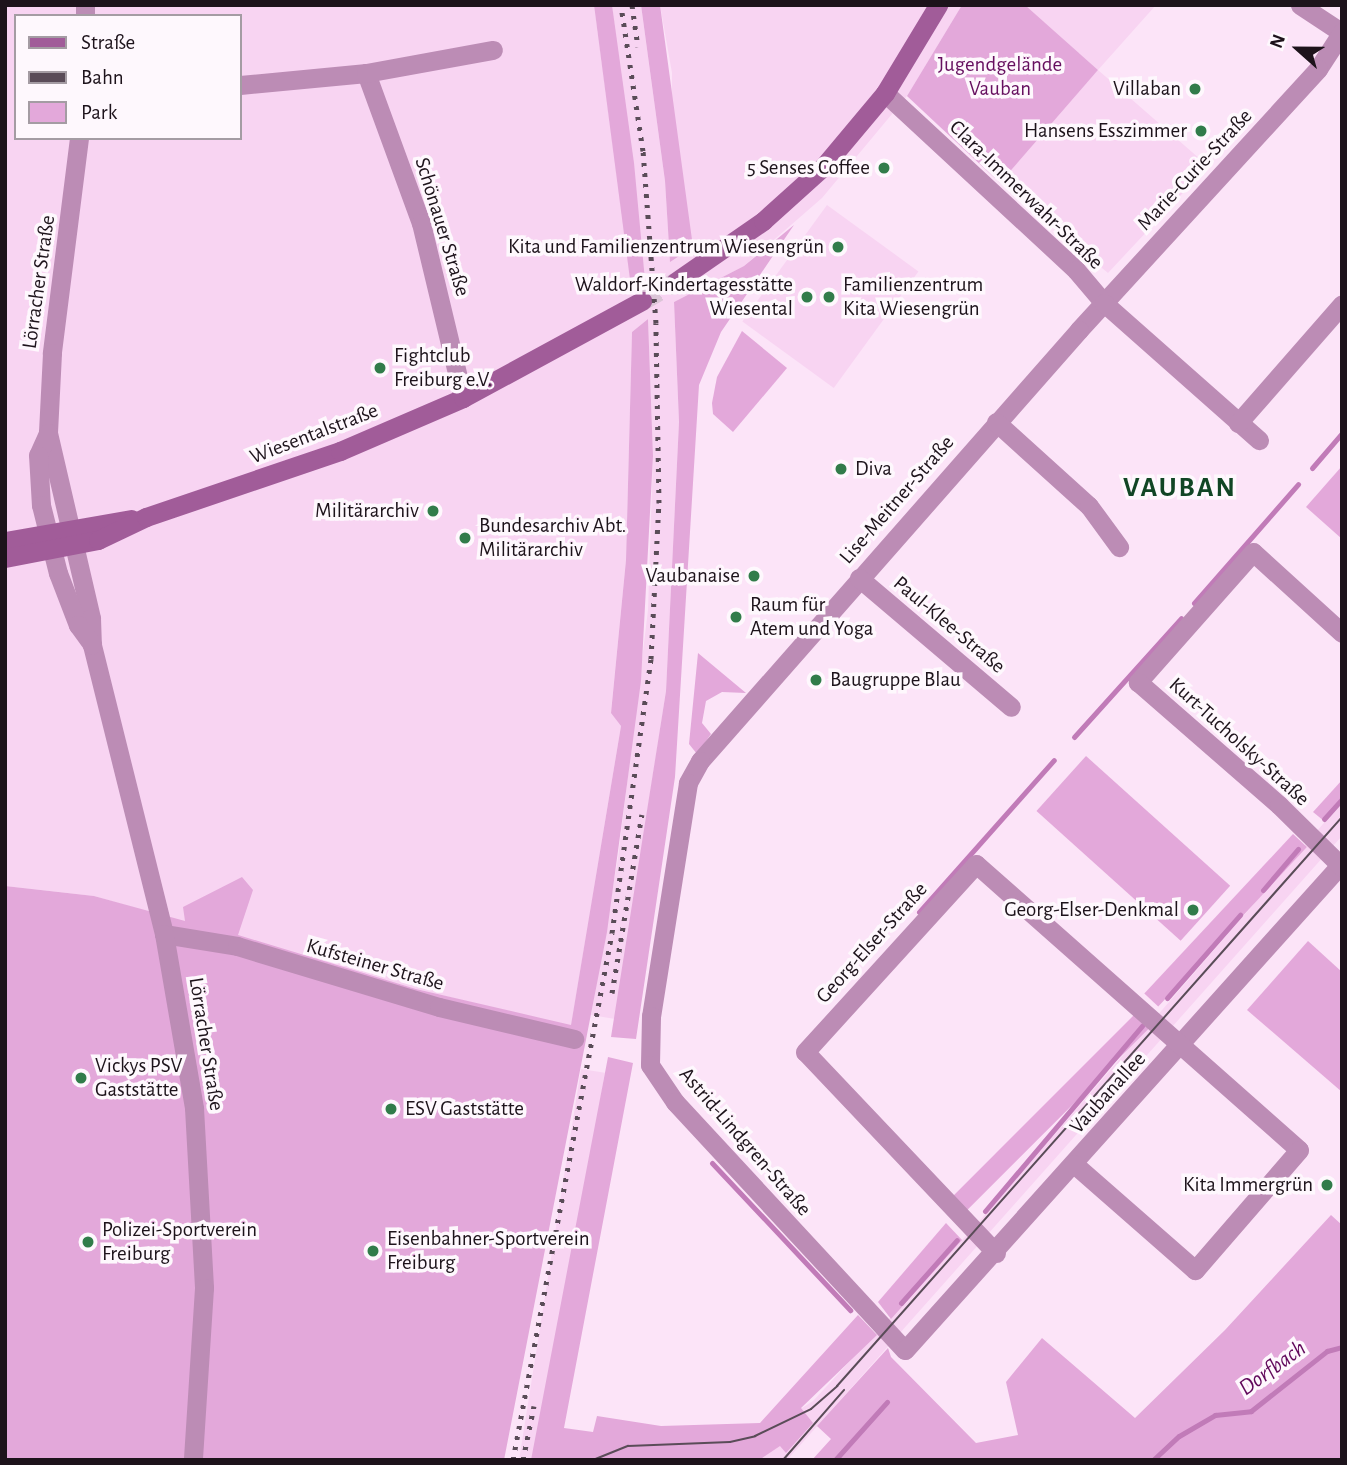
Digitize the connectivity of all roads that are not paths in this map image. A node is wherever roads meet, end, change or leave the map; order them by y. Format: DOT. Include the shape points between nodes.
graph roads {
  1 [pos="938,5"];
  2 [pos="1300,5"];
  3 [pos="1341,32"];
  4 [pos="493,50"];
  5 [pos="366,74"];
  6 [pos="242,85"];
  7 [pos="885,93"];
  8 [pos="79,140"];
  9 [pos="675,282"];
  10 [pos="642,301"];
  11 [pos="1104,303"];
  12 [pos="1342,304"];
  13 [pos="463,398"];
  14 [pos="996,422"];
  15 [pos="1238,423"];
  16 [pos="48,433"];
  17 [pos="1259,440"];
  18 [pos="46,531"];
  19 [pos="73,536"];
  20 [pos="5,541"];
  21 [pos="1119,547"];
  22 [pos="51,550"];
  23 [pos="5,558"];
  24 [pos="859,578"];
  25 [pos="1342,633"];
  26 [pos="92,645"];
  27 [pos="1010,707"];
  28 [pos="700,761"];
  29 [pos="1341,865"];
  30 [pos="164,934"];
  31 [pos="574,1039"];
  32 [pos="1182,1045"];
  33 [pos="1074,1164"];
  34 [pos="996,1253"];
  35 [pos="905,1350"];
  36 [pos="193,1460"];
  1 -- 7 [label="main road"];
  2 -- 3 [label="street, Marie-Curie-Straße"];
  3 -- 11 [label="street, Marie-Curie-Straße" via="1318,69"];
  4 -- 5 [label="street"];
  5 -- 6 [label="street"];
  5 -- 13 [label="street, Schönauer Straße" via="421,223"];
  7 -- 9 [label="main road" via="813,176 721,254"];
  7 -- 11 [label="street, Clara-Immerwahr-Straße" via="1067,261"];
  8 -- 16 [label="street, Lörracher Straße" via="52,353"];
  10 -- 13 [label="main road, Wiesentalstraße"];
  11 -- 14 [label="street, Lise-Meitner-Straße"];
  11 -- 15 [label="street, Clara-Immerwahr-Straße"];
  12 -- 15 [label="street"];
  13 -- 19 [label="main road, Wiesentalstraße" via="328,455 146,517"];
  14 -- 21 [label="street" via="1089,506"];
  14 -- 24 [label="street, Lise-Meitner-Straße"];
  15 -- 17 [label="street, Clara-Immerwahr-Straße"];
  16 -- 18 [label="street, Lörracher Straße" via="37,470"];
  16 -- 19 [label="street, Lörracher Straße"];
  18 -- 19 [label="main road, Wiesentalstraße"];
  18 -- 20 [label="main road, Wiesentalstraße"];
  18 -- 22 [label="street, Lörracher Straße"];
  19 -- 22 [label="main road, Wiesentalstraße"];
  19 -- 26 [label="street, Lörracher Straße"];
  22 -- 23 [label="main road, Wiesentalstraße"];
  22 -- 26 [label="street, Lörracher Straße" via="78,625"];
  24 -- 27 [label="street, Paul-Klee-Straße"];
  24 -- 28 [label="street, Lise-Meitner-Straße"];
  25 -- 29 [label="street, Kurt-Tucholsky-Straße" via="1253,552 1138,682"];
  26 -- 30 [label="street, Lörracher Straße"];
  28 -- 35 [label="street, Astrid-Lindgren-Straße" via="688,783 651,1016 650,1065 675,1102"];
  29 -- 32 [label="street, Vaubanallee"];
  30 -- 31 [label="street, Kufsteiner Straße" via="237,946 439,1007"];
  30 -- 36 [label="street, Lörracher Straße" via="183,1031 202,1197 204,1288"];
  32 -- 33 [label="street, Vaubanallee"];
  32 -- 33 [label="street" via="1300,1150 1195,1270"];
  32 -- 34 [label="street, Georg-Elser-Straße" via="976,864 805,1052"];
  33 -- 34 [label="street, Vaubanallee"];
  34 -- 35 [label="street, Vaubanallee"];
}
